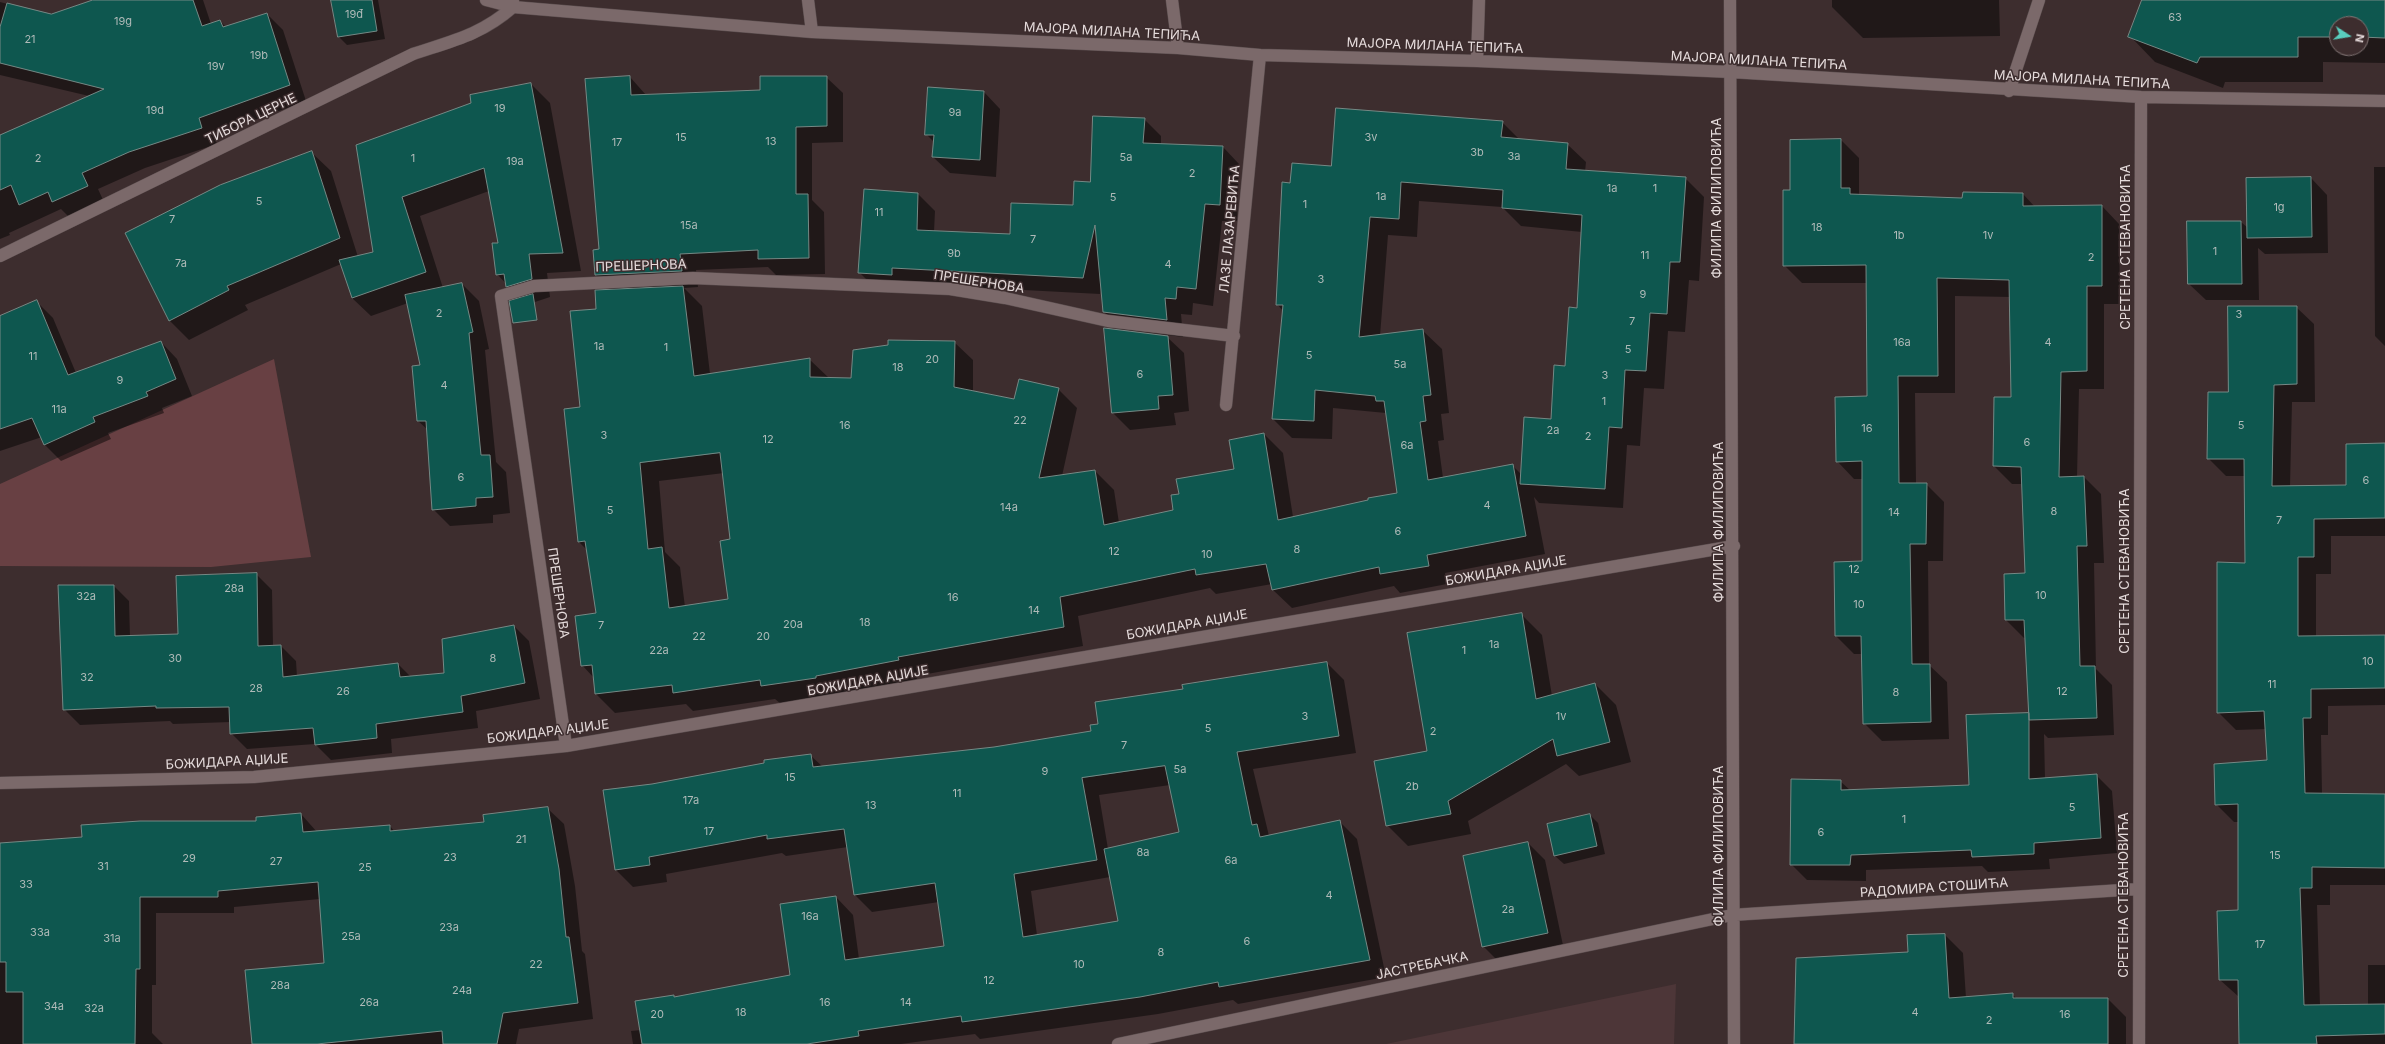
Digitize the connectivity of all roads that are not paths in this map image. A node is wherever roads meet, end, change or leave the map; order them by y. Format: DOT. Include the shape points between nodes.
graph roads {
  1 [pos="486,0"];
  2 [pos="808,0"];
  3 [pos="1172,0"];
  4 [pos="1479,0"];
  5 [pos="1730,0"];
  6 [pos="2039,0"];
  7 [pos="513,4"];
  8 [pos="812,32"];
  9 [pos="1178,48"];
  10 [pos="1260,55"];
  11 [pos="1477,61"];
  12 [pos="1731,72"];
  13 [pos="2009,91"];
  14 [pos="2141,97"];
  15 [pos="2385,101"];
  16 [pos="0,256"];
  17 [pos="1234,336"];
  18 [pos="1226,405"];
  19 [pos="1734,546"];
  20 [pos="566,746"];
  21 [pos="0,783"];
  22 [pos="2138,889"];
  23 [pos="1732,915"];
  24 [pos="1118,1044"];
  25 [pos="1734,1044"];
  26 [pos="2139,1044"];
  1 -- 7 [label="street, МАЈОРА МИЛАНА ТЕПИЋА"];
  2 -- 8 [label="street"];
  3 -- 9 [label="street"];
  4 -- 11 [label="street"];
  5 -- 12 [label="street, ФИЛИПА ФИЛИПОВИЋА"];
  6 -- 13 [label="street"];
  7 -- 8 [label="street, МАЈОРА МИЛАНА ТЕПИЋА"];
  7 -- 16 [label="street, ТИБОРА ЦЕРНЕ" via="497,20 476,33 413,54"];
  8 -- 9 [label="street, МАЈОРА МИЛАНА ТЕПИЋА"];
  9 -- 10 [label="street, МАЈОРА МИЛАНА ТЕПИЋА"];
  10 -- 11 [label="street, МАЈОРА МИЛАНА ТЕПИЋА"];
  10 -- 17 [label="street, ЛАЗЕ ЛАЗАРЕВИЋА"];
  11 -- 12 [label="street, МАЈОРА МИЛАНА ТЕПИЋА"];
  12 -- 13 [label="street, МАЈОРА МИЛАНА ТЕПИЋА"];
  12 -- 19 [label="street, ФИЛИПА ФИЛИПОВИЋА"];
  13 -- 14 [label="street, МАЈОРА МИЛАНА ТЕПИЋА"];
  14 -- 15 [label="street, МАЈОРА МИЛАНА ТЕПИЋА"];
  14 -- 22 [label="street, СРЕТЕНА СТЕВАНОВИЋА"];
  17 -- 18 [label="street, ЛАЗЕ ЛАЗАРЕВИЋА"];
  17 -- 20 [label="street, ПРЕШЕРНОВА" via="1108,321 1005,298 950,289 693,278 534,286 501,296"];
  19 -- 20 [label="street, БОЖИДАРА АЏИЈЕ"];
  19 -- 23 [label="street, ФИЛИПА ФИЛИПОВИЋА"];
  20 -- 21 [label="street, БОЖИДАРА АЏИЈЕ" via="254,777"];
  22 -- 23 [label="street, РАДОМИРА СТОШИЋА"];
  22 -- 26 [label="street, СРЕТЕНА СТЕВАНОВИЋА"];
  23 -- 24 [label="street, ЈАСТРЕБАЧКА"];
  23 -- 25 [label="street, ФИЛИПА ФИЛИПОВИЋА"];
}
